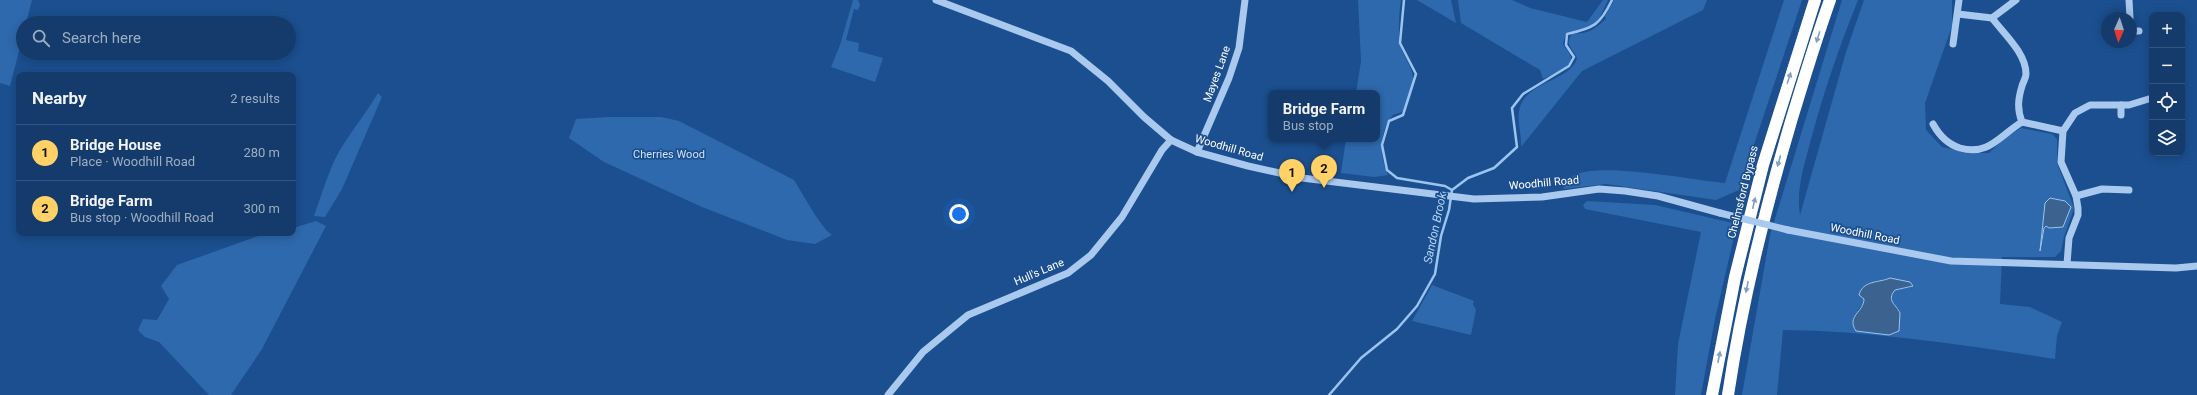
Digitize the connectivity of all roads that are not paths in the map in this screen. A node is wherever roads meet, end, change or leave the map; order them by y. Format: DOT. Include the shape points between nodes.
graph roads {
  1 [pos="936,0"];
  2 [pos="1245,0"];
  3 [pos="1815,0"];
  4 [pos="1830,0"];
  5 [pos="1958,0"];
  6 [pos="2016,0"];
  7 [pos="2129,0"];
  8 [pos="2130,12"];
  9 [pos="1958,14"];
  10 [pos="1992,18"];
  11 [pos="1953,44"];
  12 [pos="2149,99"];
  13 [pos="2121,105"];
  14 [pos="2121,115"];
  15 [pos="2022,122"];
  16 [pos="1933,124"];
  17 [pos="2063,131"];
  18 [pos="1171,140"];
  19 [pos="1197,152"];
  20 [pos="2129,190"];
  21 [pos="2076,196"];
  22 [pos="2067,264"];
  23 [pos="2197,266"];
  24 [pos="888,395"];
  25 [pos="1712,395"];
  26 [pos="1728,395"];
  1 -- 18 [label="street, Woodhill Road" via="1071,51 1108,81"];
  2 -- 19 [label="street, Mayes Lane" via="1239,48"];
  25 -- 3 [label="highway, Chelmsford Bypass, one-way" via="1735,277 1762,165"];
  4 -- 26 [label="highway, one-way" via="1768,200 1749,278"];
  5 -- 9 [label="street"];
  6 -- 10 [label="street"];
  7 -- 8 [label="street"];
  9 -- 10 [label="street"];
  9 -- 11 [label="street"];
  10 -- 15 [label="street" via="2017,50 2024,64 2026,75 2018,102 2018,113"];
  12 -- 13 [label="street"];
  13 -- 14 [label="street"];
  13 -- 17 [label="street" via="2090,104 2076,113"];
  15 -- 16 [label="street" via="1986,148 1973,152 1954,146 1940,135"];
  15 -- 17 [label="street"];
  17 -- 21 [label="street" via="2061,162"];
  18 -- 19 [label="street, Woodhill Road"];
  18 -- 24 [label="street, Hull's Lane" via="1162,150 1122,217 1091,255 1068,272 968,315 923,352"];
  19 -- 22 [label="street, Woodhill Road, bridge" via="1302,178 1474,199 1520,198 1599,189 1625,191 1658,196 1788,230 1951,261"];
  20 -- 21 [label="street" via="2102,189"];
  21 -- 22 [label="street" via="2078,215 2069,238"];
  22 -- 23 [label="street, Woodhill Road" via="2176,268"];
}
